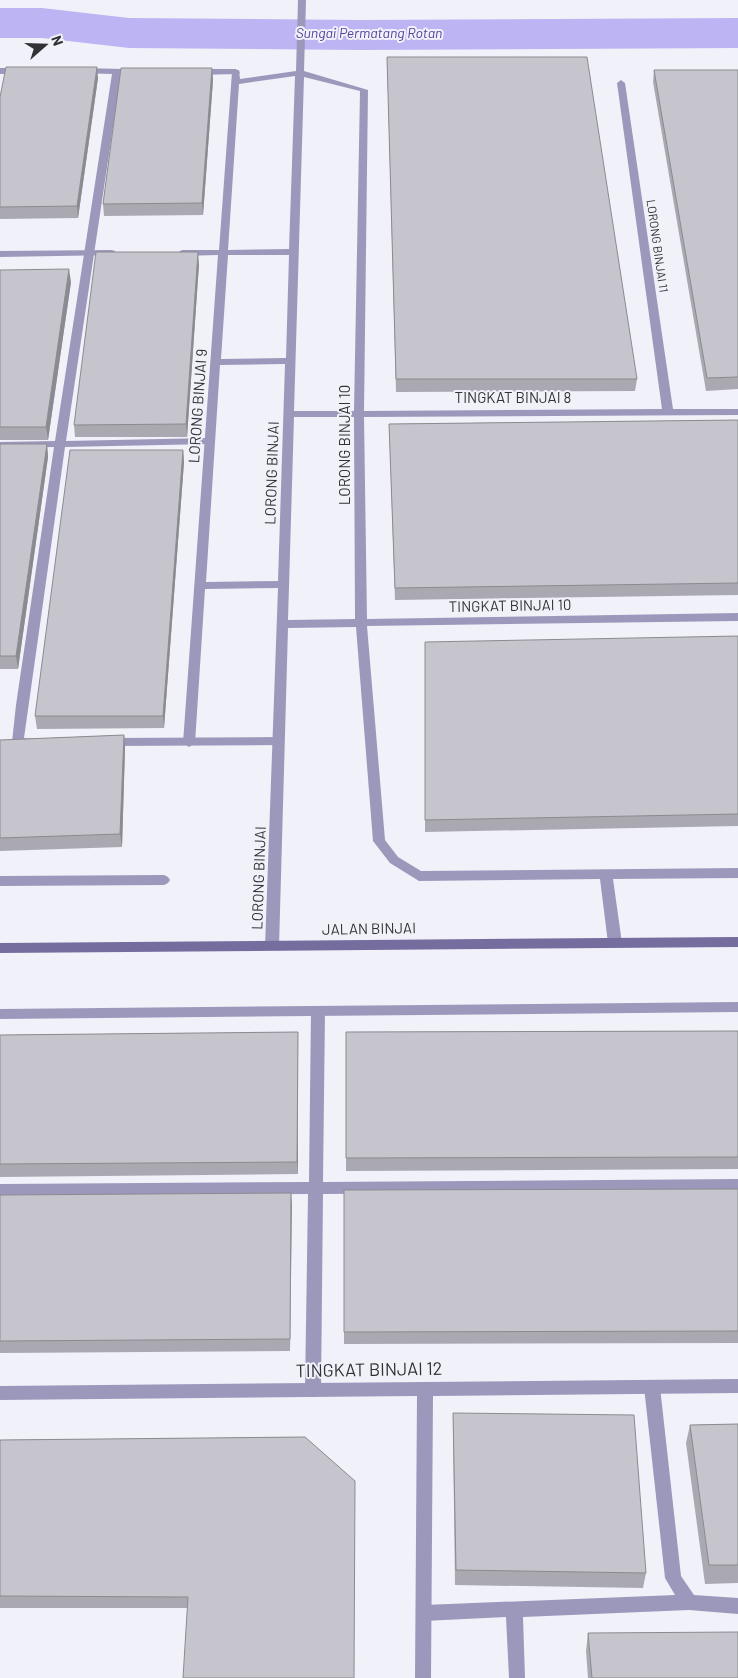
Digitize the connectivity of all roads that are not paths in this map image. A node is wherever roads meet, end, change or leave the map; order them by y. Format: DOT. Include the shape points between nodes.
graph roads {
  1 [pos="302,0"];
  2 [pos="0,71"];
  3 [pos="29,71"];
  4 [pos="68,71"];
  5 [pos="117,72"];
  6 [pos="137,72"];
  7 [pos="186,72"];
  8 [pos="300,73"];
  9 [pos="236,77"];
  10 [pos="621,83"];
  11 [pos="224,252"];
  12 [pos="294,252"];
  13 [pos="88,253"];
  14 [pos="127,253"];
  15 [pos="175,253"];
  16 [pos="0,254"];
  17 [pos="291,361"];
  18 [pos="216,362"];
  19 [pos="668,412"];
  20 [pos="738,412"];
  21 [pos="289,414"];
  22 [pos="359,414"];
  23 [pos="210,441"];
  24 [pos="62,444"];
  25 [pos="0,445"];
  26 [pos="284,584"];
  27 [pos="201,586"];
  28 [pos="738,618"];
  29 [pos="282,624"];
  30 [pos="361,624"];
  31 [pos="278,741"];
  32 [pos="37,742"];
  33 [pos="94,742"];
  34 [pos="189,743"];
  35 [pos="738,873"];
  36 [pos="606,874"];
  37 [pos="164,880"];
  38 [pos="0,881"];
  39 [pos="738,942"];
  40 [pos="615,943"];
  41 [pos="272,946"];
  42 [pos="0,948"];
  43 [pos="738,1007"];
  44 [pos="318,1011"];
  45 [pos="0,1014"];
  46 [pos="738,1185"];
  47 [pos="315,1188"];
  48 [pos="0,1190"];
  49 [pos="738,1386"];
  50 [pos="652,1387"];
  51 [pos="425,1389"];
  52 [pos="313,1390"];
  53 [pos="0,1393"];
  54 [pos="689,1602"];
  55 [pos="738,1606"];
  56 [pos="514,1609"];
  57 [pos="424,1613"];
  58 [pos="424,1678"];
  59 [pos="517,1678"];
  1 -- 8 [label="street, LORONG BINJAI"];
  2 -- 3 [label="street"];
  4 -- 5 [label="street"];
  5 -- 6 [label="street"];
  5 -- 13 [label="street"];
  7 -- 9 [label="street"];
  8 -- 9 [label="street"];
  8 -- 12 [label="street, LORONG BINJAI"];
  8 -- 22 [label="street, LORONG BINJAI 10" via="364,90"];
  9 -- 11 [label="street, LORONG BINJAI 9"];
  10 -- 19 [label="street, LORONG BINJAI 11"];
  11 -- 12 [label="street"];
  11 -- 15 [label="street"];
  11 -- 18 [label="street, LORONG BINJAI 9"];
  12 -- 17 [label="street, LORONG BINJAI"];
  13 -- 14 [label="street"];
  13 -- 16 [label="street"];
  13 -- 24 [label="street"];
  17 -- 18 [label="street"];
  17 -- 21 [label="street, LORONG BINJAI"];
  18 -- 23 [label="street, LORONG BINJAI 9"];
  19 -- 20 [label="street, TINGKAT BINJAI 8"];
  19 -- 22 [label="street, TINGKAT BINJAI 8"];
  21 -- 22 [label="street, TINGKAT BINJAI 8"];
  21 -- 26 [label="street, LORONG BINJAI"];
  22 -- 30 [label="street, LORONG BINJAI 10"];
  23 -- 24 [label="street"];
  23 -- 27 [label="street, LORONG BINJAI 9"];
  24 -- 25 [label="street"];
  24 -- 32 [label="street" via="13,742"];
  26 -- 27 [label="street"];
  26 -- 29 [label="street, LORONG BINJAI"];
  27 -- 34 [label="street, LORONG BINJAI 9"];
  28 -- 30 [label="street, TINGKAT BINJAI 10"];
  29 -- 30 [label="street, TINGKAT BINJAI 10"];
  29 -- 31 [label="street, LORONG BINJAI"];
  30 -- 36 [label="street, LORONG BINJAI 10" via="379,841 394,860 419,876"];
  31 -- 34 [label="street"];
  31 -- 41 [label="street, LORONG BINJAI"];
  33 -- 34 [label="street"];
  35 -- 36 [label="street"];
  36 -- 40 [label="street"];
  37 -- 38 [label="street"];
  39 -- 40 [label="street, JALAN BINJAI"];
  40 -- 41 [label="street, JALAN BINJAI"];
  41 -- 42 [label="street, JALAN BINJAI"];
  43 -- 44 [label="street"];
  44 -- 45 [label="street"];
  44 -- 47 [label="street"];
  46 -- 47 [label="street"];
  47 -- 48 [label="street"];
  47 -- 52 [label="street"];
  49 -- 50 [label="street, TINGKAT BINJAI 12"];
  50 -- 51 [label="street, TINGKAT BINJAI 12"];
  50 -- 54 [label="street" via="673,1578"];
  51 -- 52 [label="street, TINGKAT BINJAI 12"];
  51 -- 57 [label="street"];
  52 -- 53 [label="street, TINGKAT BINJAI 12"];
  54 -- 55 [label="street"];
  54 -- 56 [label="street"];
  56 -- 57 [label="street"];
  56 -- 59 [label="street"];
  57 -- 58 [label="street"];
}
